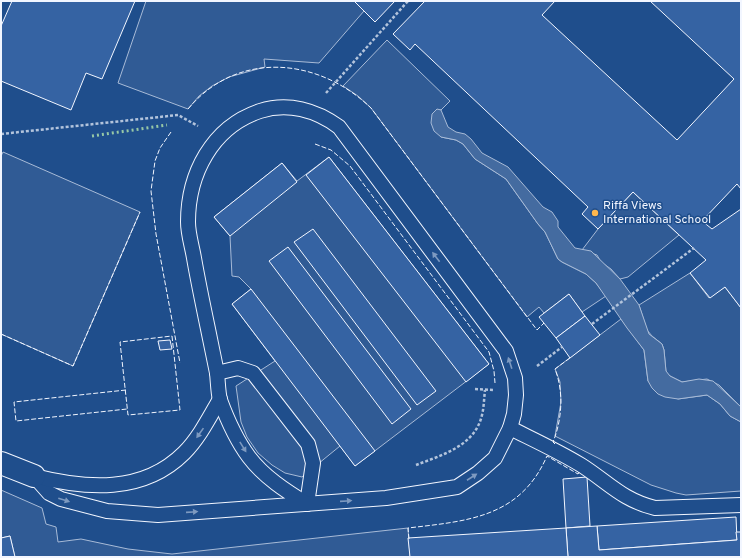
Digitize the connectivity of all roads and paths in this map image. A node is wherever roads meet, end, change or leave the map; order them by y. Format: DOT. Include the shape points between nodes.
graph roads {
  1 [pos="408,1"];
  2 [pos="311,110"];
  3 [pos="1,134"];
  4 [pos="220,137"];
  5 [pos="694,248"];
  6 [pos="592,324"];
  7 [pos="562,347"];
  8 [pos="537,366"];
  9 [pos="217,373"];
  10 [pos="474,389"];
  11 [pos="485,390"];
  12 [pos="496,390"];
  13 [pos="220,399"];
  14 [pos="510,428"];
  15 [pos="1,463"];
  16 [pos="416,465"];
  17 [pos="34,476"];
  18 [pos="307,504"];
  19 [pos="741,505"];
  1 -- 2 [label="path"];
  2 -- 4 [label="lane" via="272,107 250,114 231,125"];
  14 -- 2 [label="lane, one-way" via="516,395 515,378 506,351 339,127"];
  3 -- 4 [label="path" via="178,115"];
  4 -- 9 [label="lane" via="208,148 197,173 191,192 188,223"];
  5 -- 6 [label="path"];
  7 -- 8 [label="path"];
  9 -- 13 [label="lane"];
  9 -- 18 [label="lane" via="238,368 253,373 308,444 313,463"];
  10 -- 11 [label="path"];
  11 -- 12 [label="path"];
  11 -- 16 [label="path" via="482,415 472,436 460,447"];
  13 -- 17 [label="lane, one-way" via="200,433 185,452 166,469 149,478 126,484 91,486 63,484"];
  13 -- 18 [label="lane, one-way" via="249,458 268,477"];
  18 -- 14 [label="lane, one-way" via="386,498 457,487 495,458"];
  14 -- 19 [label="lane" via="582,466 620,494 642,505 654,508"];
  15 -- 17 [label="street"];
  17 -- 18 [label="lane, one-way" via="49,493 61,499 132,515 158,516"];
}
